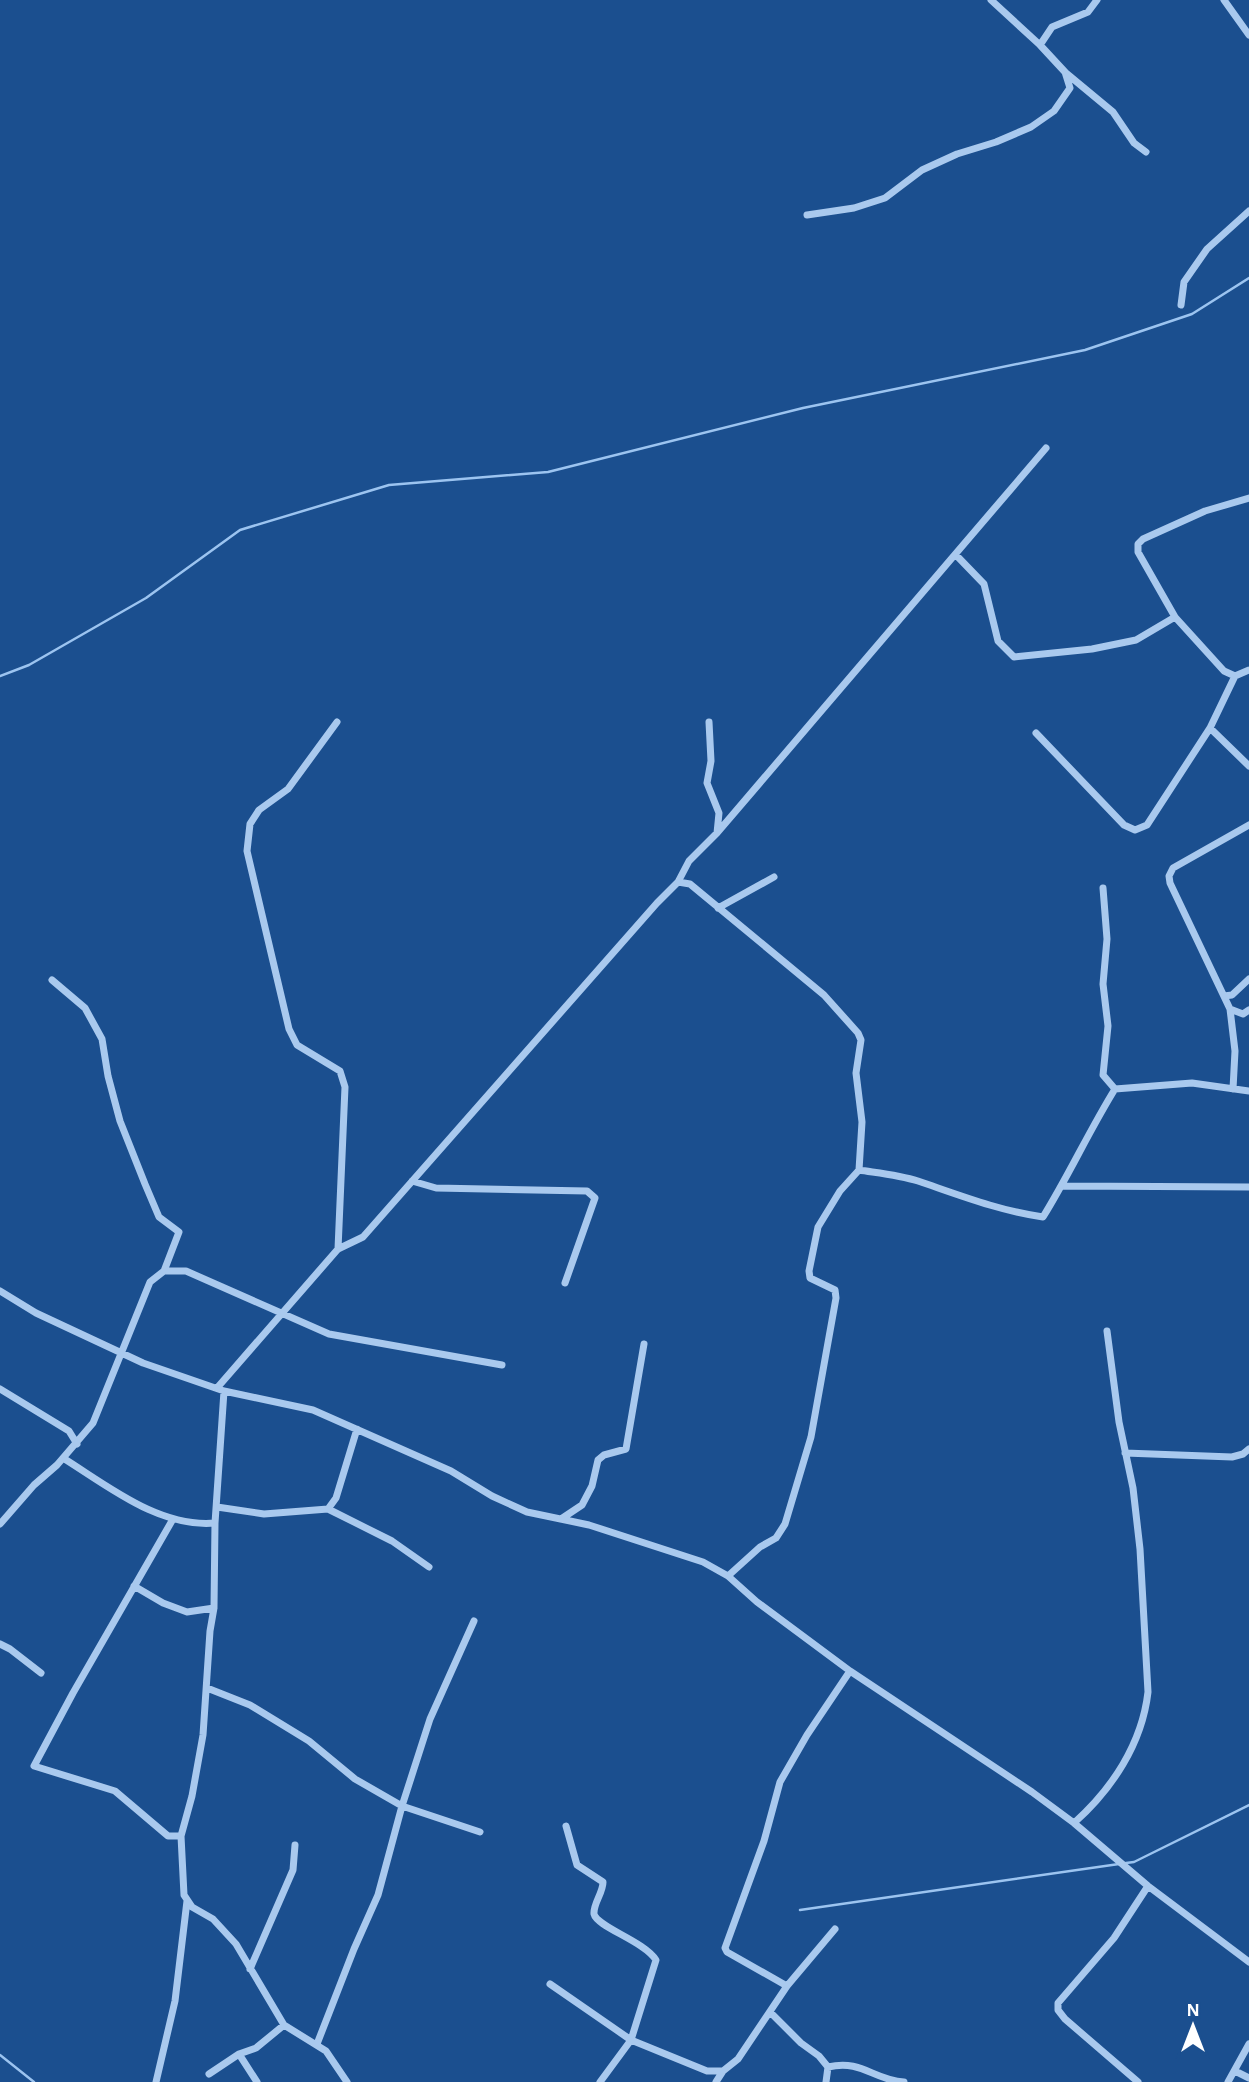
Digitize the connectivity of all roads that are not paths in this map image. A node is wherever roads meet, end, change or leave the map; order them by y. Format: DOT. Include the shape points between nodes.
graph roads {
  1 [pos="991,0"];
  2 [pos="1097,0"];
  3 [pos="1224,0"];
  4 [pos="1249,35"];
  5 [pos="1040,45"];
  6 [pos="1065,72"];
  7 [pos="1146,152"];
  8 [pos="1249,211"];
  9 [pos="807,215"];
  10 [pos="1181,305"];
  11 [pos="1046,448"];
  12 [pos="1249,498"];
  13 [pos="956,555"];
  14 [pos="1175,617"];
  15 [pos="1249,670"];
  16 [pos="1235,676"];
  17 [pos="337,722"];
  18 [pos="709,722"];
  19 [pos="1210,728"];
  20 [pos="1036,733"];
  21 [pos="1249,766"];
  22 [pos="1249,825"];
  23 [pos="717,833"];
  24 [pos="774,877"];
  25 [pos="678,882"];
  26 [pos="1103,888"];
  27 [pos="718,908"];
  28 [pos="1249,979"];
  29 [pos="52,980"];
  30 [pos="1224,996"];
  31 [pos="1230,1009"];
  32 [pos="1249,1010"];
  33 [pos="1233,1088"];
  34 [pos="1115,1089"];
  35 [pos="1249,1091"];
  36 [pos="859,1170"];
  37 [pos="412,1181"];
  38 [pos="1063,1185"];
  39 [pos="1249,1187"];
  40 [pos="338,1249"];
  41 [pos="164,1271"];
  42 [pos="565,1283"];
  43 [pos="0,1291"];
  44 [pos="283,1312"];
  45 [pos="1107,1331"];
  46 [pos="644,1344"];
  47 [pos="120,1353"];
  48 [pos="502,1365"];
  49 [pos="0,1389"];
  50 [pos="221,1389"];
  51 [pos="357,1429"];
  52 [pos="77,1444"];
  53 [pos="1249,1449"];
  54 [pos="1125,1452"];
  55 [pos="63,1458"];
  56 [pos="217,1507"];
  57 [pos="328,1509"];
  58 [pos="173,1519"];
  59 [pos="560,1519"];
  60 [pos="215,1523"];
  61 [pos="0,1524"];
  62 [pos="429,1567"];
  63 [pos="728,1576"];
  64 [pos="134,1586"];
  65 [pos="214,1608"];
  66 [pos="474,1621"];
  67 [pos="0,1644"];
  68 [pos="850,1671"];
  69 [pos="41,1673"];
  70 [pos="207,1688"];
  71 [pos="813,1732"];
  72 [pos="402,1806"];
  73 [pos="1074,1823"];
  74 [pos="566,1826"];
  75 [pos="480,1832"];
  76 [pos="181,1836"];
  77 [pos="295,1845"];
  78 [pos="1148,1886"];
  79 [pos="187,1901"];
  80 [pos="835,1929"];
  81 [pos="1249,1962"];
  82 [pos="250,1969"];
  83 [pos="550,1984"];
  84 [pos="788,1986"];
  85 [pos="770,2012"];
  86 [pos="284,2025"];
  87 [pos="631,2040"];
  88 [pos="317,2044"];
  89 [pos="1249,2044"];
  90 [pos="239,2054"];
  91 [pos="828,2067"];
  92 [pos="723,2071"];
  93 [pos="1235,2071"];
  94 [pos="209,2074"];
  95 [pos="1249,2077"];
  96 [pos="156,2082"];
  97 [pos="257,2082"];
  98 [pos="346,2082"];
  99 [pos="600,2082"];
  100 [pos="716,2082"];
  101 [pos="827,2082"];
  102 [pos="904,2082"];
  103 [pos="1138,2082"];
  104 [pos="1228,2082"];
  1 -- 5 [label="street"];
  2 -- 5 [label="street" via="1088,12 1052,27"];
  3 -- 4 [label="street"];
  5 -- 6 [label="street"];
  6 -- 7 [label="street" via="1113,112 1134,143"];
  6 -- 9 [label="street" via="1070,88 1054,111 1031,127 922,170 886,198"];
  8 -- 10 [label="street" via="1199,260 1184,282"];
  11 -- 13 [label="street"];
  12 -- 14 [label="street" via="1205,512 1138,544 1138,552"];
  13 -- 14 [label="street" via="984,584 998,641 1014,657 1136,640"];
  13 -- 23 [label="street"];
  14 -- 16 [label="street" via="1224,671"];
  15 -- 16 [label="street"];
  16 -- 19 [label="street"];
  17 -- 40 [label="street" via="288,789 259,810 250,824 247,850 289,1029 297,1045 340,1071 345,1087"];
  18 -- 23 [label="street" via="707,783 719,813"];
  19 -- 20 [label="street" via="1147,825 1135,830 1124,825"];
  19 -- 21 [label="street"];
  22 -- 30 [label="street" via="1173,868 1169,876"];
  23 -- 25 [label="street" via="689,861"];
  24 -- 27 [label="street"];
  25 -- 27 [label="street" via="690,884"];
  25 -- 37 [label="street"];
  26 -- 34 [label="street" via="1108,1026 1103,1074"];
  27 -- 36 [label="street" via="824,995 858,1033"];
  28 -- 30 [label="street" via="1232,995"];
  29 -- 41 [label="street" via="85,1008 102,1039 107,1076 135,1159 159,1216 179,1232"];
  30 -- 31 [label="street"];
  31 -- 32 [label="street" via="1243,1014"];
  31 -- 33 [label="street"];
  33 -- 34 [label="street" via="1192,1083"];
  33 -- 35 [label="street"];
  34 -- 38 [label="street" via="1080,1146"];
  36 -- 38 [label="street" via="916,1180 1044,1217"];
  36 -- 63 [label="street" via="818,1227 810,1278 835,1290 836,1298 811,1437 785,1524 776,1538"];
  37 -- 40 [label="street" via="363,1237"];
  37 -- 42 [label="street" via="436,1188 587,1191 595,1198"];
  38 -- 39 [label="street"];
  40 -- 44 [label="street"];
  41 -- 44 [label="street" via="186,1271"];
  41 -- 47 [label="street" via="150,1282"];
  43 -- 47 [label="street"];
  44 -- 48 [label="street" via="329,1334"];
  44 -- 50 [label="street"];
  45 -- 54 [label="street"];
  46 -- 59 [label="street" via="626,1449 598,1460 582,1505"];
  47 -- 50 [label="street"];
  47 -- 52 [label="street" via="93,1423"];
  49 -- 52 [label="street" via="69,1431"];
  50 -- 51 [label="street" via="313,1410"];
  50 -- 56 [label="street"];
  51 -- 57 [label="street" via="336,1498"];
  51 -- 59 [label="street" via="527,1512"];
  52 -- 55 [label="street"];
  53 -- 54 [label="street" via="1232,1457"];
  54 -- 73 [label="street" via="1140,1549 1148,1692 1126,1763"];
  55 -- 58 [label="street" via="141,1506"];
  55 -- 61 [label="street"];
  56 -- 57 [label="street" via="264,1514"];
  56 -- 60 [label="street"];
  57 -- 62 [label="street" via="392,1541"];
  58 -- 60 [label="street"];
  58 -- 64 [label="street"];
  59 -- 63 [label="street" via="703,1562"];
  60 -- 65 [label="street"];
  63 -- 68 [label="street"];
  64 -- 65 [label="street" via="187,1612"];
  64 -- 76 [label="street" via="34,1766 115,1791 168,1836"];
  65 -- 70 [label="street"];
  66 -- 72 [label="street" via="430,1719"];
  67 -- 69 [label="street"];
  68 -- 71 [label="street"];
  68 -- 73 [label="street"];
  68 -- 84 [label="street" via="780,1782 725,1948"];
  70 -- 72 [label="street" via="250,1705 309,1741 355,1779"];
  70 -- 76 [label="street" via="201,1748"];
  72 -- 75 [label="street"];
  72 -- 88 [label="street" via="378,1895"];
  73 -- 78 [label="street"];
  74 -- 87 [label="street" via="577,1864 603,1882 595,1917 643,1945 656,1960"];
  76 -- 79 [label="street"];
  77 -- 82 [label="street" via="293,1870"];
  78 -- 81 [label="street"];
  78 -- 103 [label="street" via="1114,1938 1058,2003 1065,2019"];
  79 -- 82 [label="street" via="213,1919 236,1944"];
  79 -- 96 [label="street" via="174,2001"];
  80 -- 84 [label="street"];
  82 -- 86 [label="street"];
  83 -- 87 [label="street"];
  84 -- 85 [label="street"];
  85 -- 91 [label="street"];
  85 -- 92 [label="street" via="738,2059"];
  86 -- 88 [label="street"];
  86 -- 90 [label="street" via="256,2048"];
  87 -- 92 [label="street" via="708,2071"];
  87 -- 99 [label="street"];
  88 -- 98 [label="street"];
  89 -- 93 [label="street"];
  90 -- 94 [label="street"];
  90 -- 97 [label="street"];
  91 -- 101 [label="street"];
  91 -- 102 [label="street" via="855,2065"];
  92 -- 100 [label="street"];
  93 -- 95 [label="street"];
  93 -- 104 [label="street"];
}
